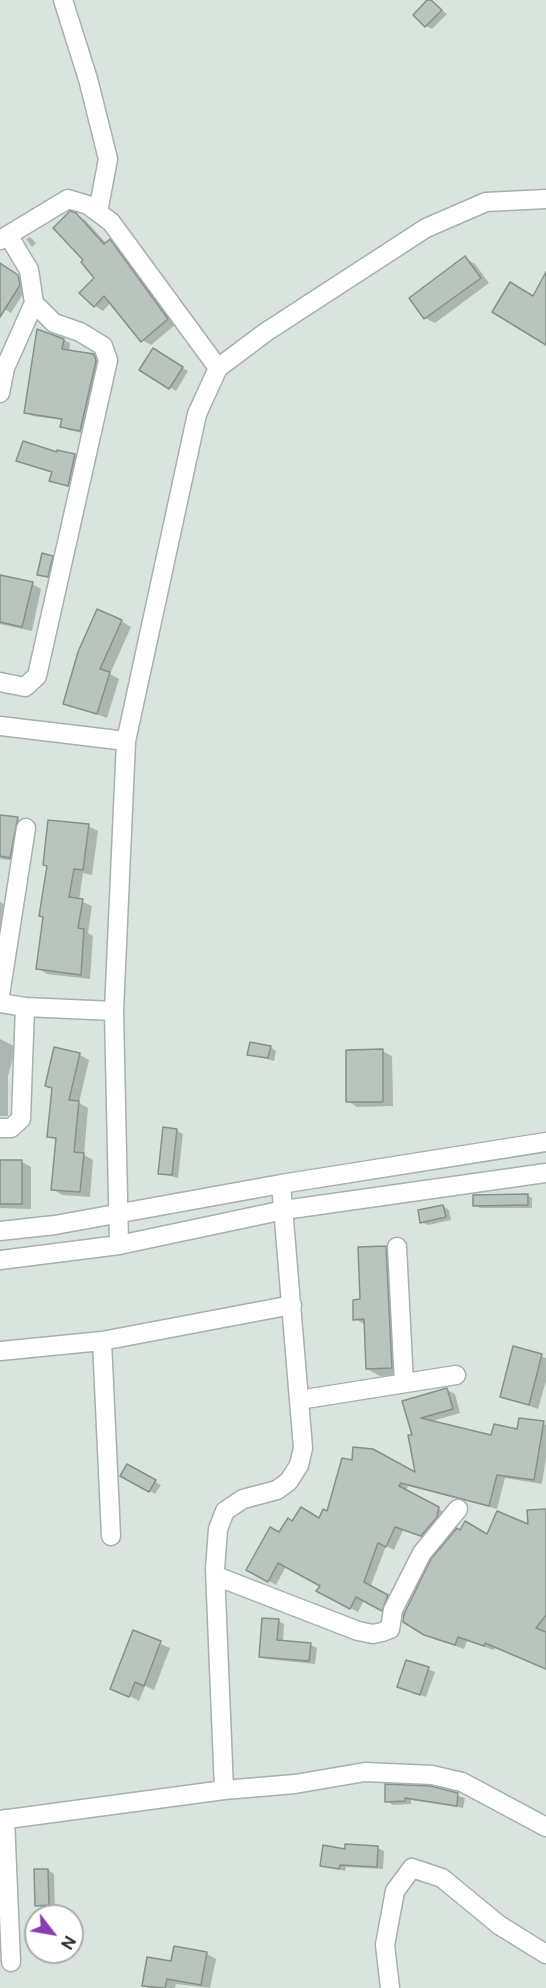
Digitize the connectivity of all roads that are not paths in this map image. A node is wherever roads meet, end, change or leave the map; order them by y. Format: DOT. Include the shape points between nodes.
graph roads {
  1 [pos="63,0"];
  2 [pos="546,199"];
  3 [pos="98,212"];
  4 [pos="4,238"];
  5 [pos="34,303"];
  6 [pos="218,368"];
  7 [pos="0,393"];
  8 [pos="0,682"];
  9 [pos="0,726"];
  10 [pos="126,741"];
  11 [pos="26,828"];
  12 [pos="8,887"];
  13 [pos="0,996"];
  14 [pos="0,1003"];
  15 [pos="25,1007"];
  16 [pos="114,1011"];
  17 [pos="0,1128"];
  18 [pos="546,1142"];
  19 [pos="546,1173"];
  20 [pos="281,1184"];
  21 [pos="284,1210"];
  22 [pos="118,1214"];
  23 [pos="0,1231"];
  24 [pos="119,1245"];
  25 [pos="397,1247"];
  26 [pos="0,1260"];
  27 [pos="292,1305"];
  28 [pos="102,1341"];
  29 [pos="0,1351"];
  30 [pos="456,1375"];
  31 [pos="404,1383"];
  32 [pos="299,1400"];
  33 [pos="458,1509"];
  34 [pos="111,1536"];
  35 [pos="216,1576"];
  36 [pos="224,1790"];
  37 [pos="2,1820"];
  38 [pos="546,1827"];
  39 [pos="546,1954"];
  40 [pos="11,1962"];
  41 [pos="390,1988"];
  1 -- 3 [label="street" via="108,159"];
  2 -- 6 [label="street" via="486,202 426,228 266,332"];
  3 -- 4 [label="street" via="68,199"];
  3 -- 6 [label="street" via="111,222"];
  4 -- 5 [label="street" via="29,270"];
  5 -- 7 [label="street" via="5,368"];
  5 -- 8 [label="street" via="54,322 103,346 108,360 37,676 25,687"];
  6 -- 10 [label="street" via="196,414"];
  9 -- 10 [label="street"];
  10 -- 16 [label="street"];
  11 -- 12 [label="street"];
  12 -- 13 [label="street"];
  14 -- 15 [label="street"];
  15 -- 16 [label="street"];
  15 -- 17 [label="street" via="21,1119 11,1128"];
  16 -- 22 [label="street"];
  18 -- 20 [label="street"];
  19 -- 21 [label="street"];
  20 -- 21 [label="street"];
  20 -- 22 [label="street"];
  21 -- 24 [label="street"];
  21 -- 27 [label="street"];
  22 -- 23 [label="street"];
  22 -- 24 [label="street"];
  24 -- 26 [label="street"];
  25 -- 31 [label="street"];
  27 -- 28 [label="street"];
  27 -- 32 [label="street"];
  28 -- 29 [label="street"];
  28 -- 34 [label="street"];
  30 -- 31 [label="street"];
  31 -- 32 [label="street"];
  32 -- 35 [label="street" via="303,1448 299,1465 289,1482 277,1490 243,1499 225,1511 218,1529"];
  33 -- 35 [label="street" via="422,1553 393,1610 390,1629 382,1632 358,1630"];
  35 -- 36 [label="street"];
  36 -- 37 [label="street"];
  36 -- 38 [label="street" via="295,1785 365,1772 432,1775 462,1782"];
  37 -- 40 [label="street"];
  39 -- 41 [label="street" via="500,1925 442,1878 412,1868 395,1891 387,1934"];
}
